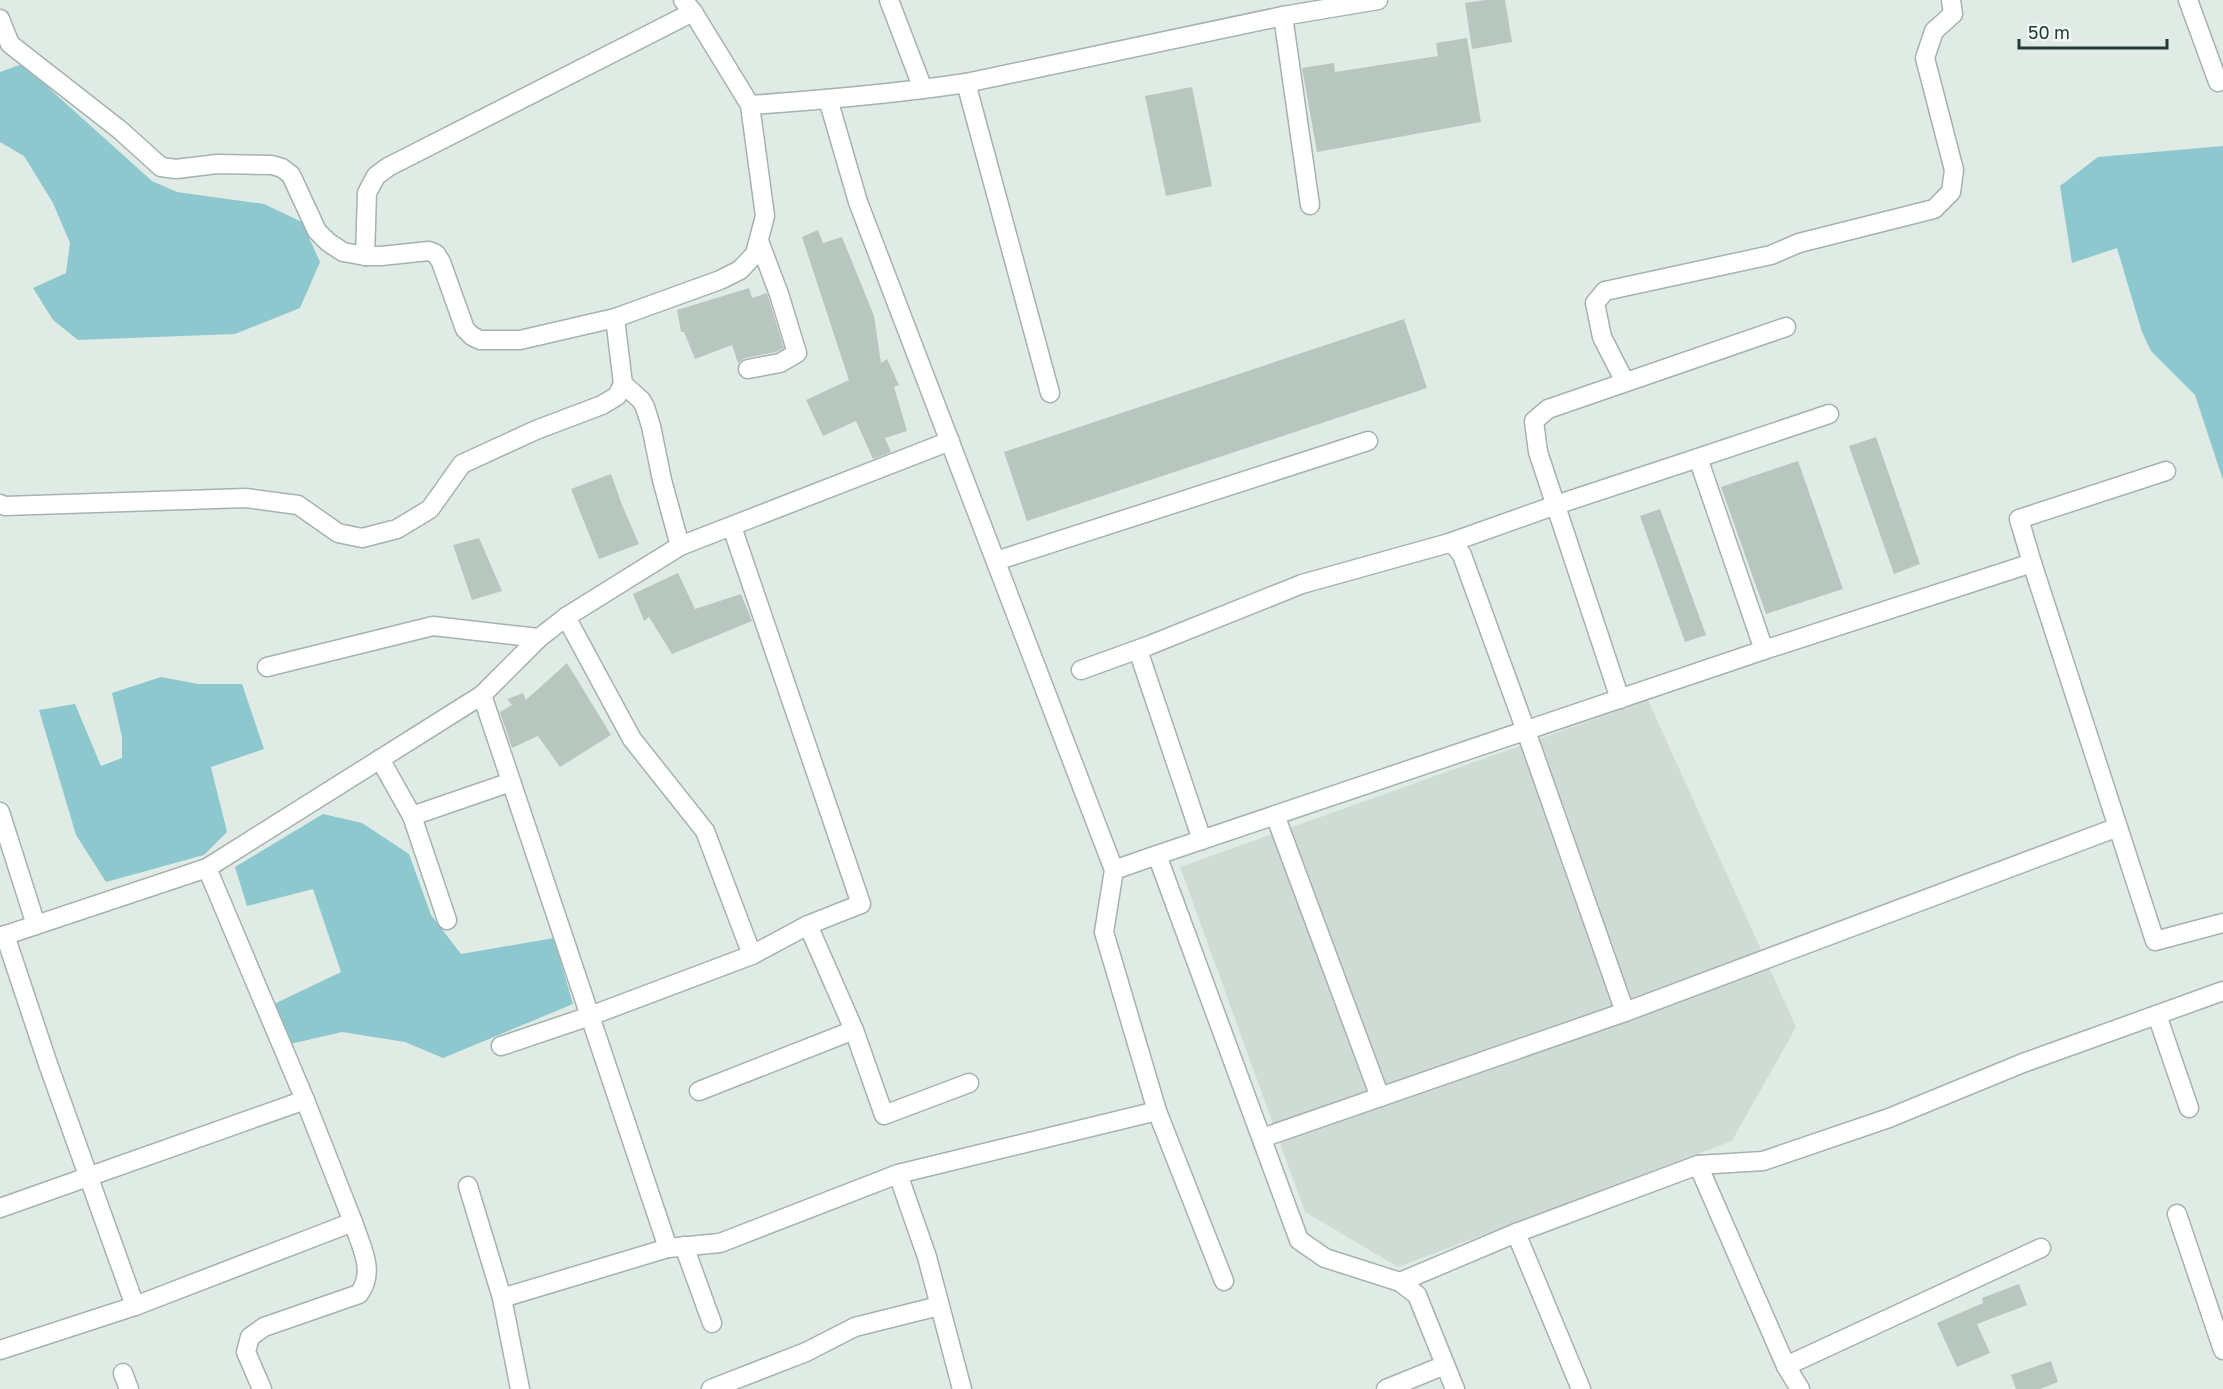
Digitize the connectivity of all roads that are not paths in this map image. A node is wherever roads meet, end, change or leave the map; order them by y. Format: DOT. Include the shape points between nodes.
graph roads {
  1 [pos="889,0"];
  2 [pos="1378,0"];
  3 [pos="1951,0"];
  4 [pos="2188,0"];
  5 [pos="688,6"];
  6 [pos="1283,16"];
  7 [pos="0,18"];
  8 [pos="966,82"];
  9 [pos="2218,82"];
  10 [pos="923,89"];
  11 [pos="828,99"];
  12 [pos="750,105"];
  13 [pos="1310,205"];
  14 [pos="759,241"];
  15 [pos="365,256"];
  16 [pos="615,318"];
  17 [pos="1786,327"];
  18 [pos="748,369"];
  19 [pos="1625,382"];
  20 [pos="622,384"];
  21 [pos="1050,393"];
  22 [pos="1829,414"];
  23 [pos="950,441"];
  24 [pos="1368,441"];
  25 [pos="1698,458"];
  26 [pos="2166,471"];
  27 [pos="0,504"];
  28 [pos="1556,504"];
  29 [pos="732,527"];
  30 [pos="1449,543"];
  31 [pos="680,546"];
  32 [pos="996,561"];
  33 [pos="2032,563"];
  34 [pos="566,617"];
  35 [pos="539,638"];
  36 [pos="1138,650"];
  37 [pos="1764,650"];
  38 [pos="267,667"];
  39 [pos="1081,670"];
  40 [pos="482,695"];
  41 [pos="1620,699"];
  42 [pos="1526,731"];
  43 [pos="381,759"];
  44 [pos="512,782"];
  45 [pos="0,812"];
  46 [pos="1275,815"];
  47 [pos="412,816"];
  48 [pos="2118,827"];
  49 [pos="1202,840"];
  50 [pos="1157,855"];
  51 [pos="207,868"];
  52 [pos="1114,870"];
  53 [pos="447,920"];
  54 [pos="2223,923"];
  55 [pos="36,925"];
  56 [pos="808,925"];
  57 [pos="2,936"];
  58 [pos="752,955"];
  59 [pos="2223,991"];
  60 [pos="1625,1012"];
  61 [pos="2157,1015"];
  62 [pos="590,1016"];
  63 [pos="854,1030"];
  64 [pos="501,1046"];
  65 [pos="969,1083"];
  66 [pos="699,1091"];
  67 [pos="1380,1097"];
  68 [pos="305,1100"];
  69 [pos="2189,1107"];
  70 [pos="1157,1111"];
  71 [pos="1262,1138"];
  72 [pos="1698,1165"];
  73 [pos="898,1174"];
  74 [pos="89,1178"];
  75 [pos="468,1186"];
  76 [pos="0,1208"];
  77 [pos="2177,1214"];
  78 [pos="353,1222"];
  79 [pos="1516,1233"];
  80 [pos="676,1247"];
  81 [pos="2041,1248"];
  82 [pos="1224,1281"];
  83 [pos="1400,1282"];
  84 [pos="502,1298"];
  85 [pos="135,1306"];
  86 [pos="939,1306"];
  87 [pos="712,1323"];
  88 [pos="0,1350"];
  89 [pos="2223,1350"];
  90 [pos="1446,1365"];
  91 [pos="1786,1366"];
  92 [pos="730,1386"];
  93 [pos="261,1389"];
  94 [pos="520,1389"];
  95 [pos="711,1389"];
  96 [pos="962,1389"];
  97 [pos="1386,1389"];
  98 [pos="1455,1389"];
  99 [pos="1581,1389"];
  100 [pos="1800,1389"];
  1 -- 10 [label="street"];
  2 -- 6 [label="street"];
  3 -- 19 [label="street" via="1953,14 1934,31 1925,58 1954,170 1951,192 1934,209 1799,243 1771,255 1605,291 1595,303 1602,337"];
  4 -- 9 [label="street"];
  5 -- 12 [label="street"];
  5 -- 15 [label="street" via="376,176 367,193"];
  6 -- 8 [label="street"];
  6 -- 13 [label="street"];
  7 -- 15 [label="street" via="10,44 161,166 176,169 261,164 282,168 291,175 317,231 343,252"];
  8 -- 10 [label="street"];
  8 -- 21 [label="street"];
  10 -- 11 [label="street"];
  11 -- 12 [label="street"];
  11 -- 23 [label="street" via="858,202"];
  12 -- 14 [label="street" via="765,216"];
  14 -- 16 [label="street" via="755,254 740,270"];
  14 -- 18 [label="street" via="797,353 780,363"];
  15 -- 16 [label="street" via="429,251 436,254 465,329 480,340 520,340"];
  16 -- 20 [label="street"];
  17 -- 19 [label="street"];
  19 -- 28 [label="street" via="1548,409 1534,421 1538,452"];
  20 -- 27 [label="street" via="617,396 602,405 462,464 430,509 396,529 362,538 338,533 298,505 246,498"];
  20 -- 31 [label="street" via="645,407"];
  22 -- 25 [label="street"];
  23 -- 29 [label="street"];
  23 -- 32 [label="street"];
  24 -- 32 [label="street"];
  25 -- 28 [label="street"];
  25 -- 37 [label="street"];
  26 -- 33 [label="street" via="2019,519"];
  28 -- 30 [label="street"];
  28 -- 41 [label="street"];
  29 -- 31 [label="street"];
  29 -- 56 [label="street" via="861,904"];
  30 -- 36 [label="street" via="1302,584"];
  30 -- 42 [label="street" via="1462,555"];
  31 -- 34 [label="street"];
  32 -- 52 [label="street"];
  33 -- 37 [label="street"];
  33 -- 48 [label="street"];
  34 -- 35 [label="street"];
  34 -- 58 [label="street" via="632,739 705,831"];
  35 -- 38 [label="street" via="433,626"];
  35 -- 40 [label="street"];
  36 -- 39 [label="street"];
  36 -- 49 [label="street"];
  37 -- 41 [label="street"];
  40 -- 43 [label="street"];
  40 -- 44 [label="street"];
  41 -- 42 [label="street"];
  42 -- 46 [label="street"];
  42 -- 60 [label="street"];
  43 -- 47 [label="street"];
  43 -- 51 [label="street"];
  44 -- 47 [label="street"];
  44 -- 62 [label="street"];
  45 -- 55 [label="street"];
  46 -- 49 [label="street"];
  46 -- 67 [label="street"];
  47 -- 53 [label="street"];
  48 -- 54 [label="street" via="2155,941"];
  48 -- 60 [label="street"];
  49 -- 50 [label="street"];
  50 -- 52 [label="street"];
  50 -- 71 [label="street"];
  51 -- 55 [label="street"];
  51 -- 68 [label="street"];
  52 -- 70 [label="street" via="1104,932"];
  55 -- 57 [label="street"];
  56 -- 58 [label="street"];
  56 -- 63 [label="street"];
  57 -- 74 [label="street"];
  58 -- 62 [label="street"];
  59 -- 61 [label="street"];
  60 -- 67 [label="street"];
  61 -- 69 [label="street"];
  61 -- 72 [label="street" via="2023,1063 1889,1118 1763,1161"];
  62 -- 64 [label="street"];
  62 -- 80 [label="street"];
  63 -- 65 [label="street" via="884,1115"];
  63 -- 66 [label="street"];
  67 -- 71 [label="street"];
  68 -- 74 [label="street"];
  68 -- 78 [label="street"];
  70 -- 73 [label="street"];
  70 -- 82 [label="street"];
  71 -- 83 [label="street" via="1299,1240 1325,1258"];
  72 -- 79 [label="street"];
  72 -- 91 [label="street"];
  73 -- 80 [label="street" via="720,1243"];
  73 -- 86 [label="street" via="927,1257"];
  74 -- 76 [label="street"];
  74 -- 85 [label="street"];
  75 -- 84 [label="street"];
  77 -- 89 [label="street"];
  78 -- 85 [label="street"];
  78 -- 93 [label="street" via="368,1269 367,1284 359,1294 264,1327 250,1337 246,1352"];
  79 -- 83 [label="street"];
  79 -- 99 [label="street"];
  80 -- 84 [label="street"];
  80 -- 87 [label="street"];
  81 -- 91 [label="street"];
  83 -- 90 [label="street" via="1417,1295"];
  84 -- 94 [label="street"];
  85 -- 88 [label="street"];
  86 -- 92 [label="street" via="855,1327"];
  86 -- 96 [label="street"];
  90 -- 97 [label="street"];
  90 -- 98 [label="street"];
  91 -- 100 [label="street"];
  92 -- 95 [label="street"];
}
